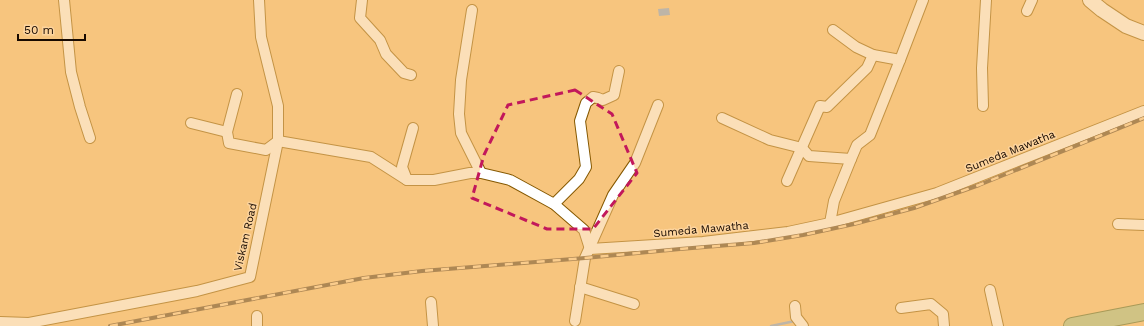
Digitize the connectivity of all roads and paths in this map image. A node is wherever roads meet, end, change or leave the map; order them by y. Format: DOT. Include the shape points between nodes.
graph roads {
  1 [pos="64,0"];
  2 [pos="259,0"];
  3 [pos="362,0"];
  4 [pos="923,0"];
  5 [pos="986,0"];
  6 [pos="1032,0"];
  7 [pos="1090,0"];
  8 [pos="472,10"];
  9 [pos="1027,11"];
  10 [pos="833,30"];
  11 [pos="1144,33"];
  12 [pos="873,55"];
  13 [pos="900,60"];
  14 [pos="619,71"];
  15 [pos="411,75"];
  16 [pos="237,94"];
  17 [pos="658,105"];
  18 [pos="983,106"];
  19 [pos="1144,111"];
  20 [pos="722,118"];
  21 [pos="191,123"];
  22 [pos="413,128"];
  23 [pos="227,132"];
  24 [pos="90,138"];
  25 [pos="278,141"];
  26 [pos="802,148"];
  27 [pos="851,159"];
  28 [pos="481,172"];
  29 [pos="407,180"];
  30 [pos="787,181"];
  31 [pos="554,204"];
  32 [pos="830,223"];
  33 [pos="1118,224"];
  34 [pos="1144,225"];
  35 [pos="590,249"];
  36 [pos="580,287"];
  37 [pos="990,290"];
  38 [pos="431,302"];
  39 [pos="634,304"];
  40 [pos="795,306"];
  41 [pos="901,308"];
  42 [pos="1144,312"];
  43 [pos="575,321"];
  44 [pos="0,322"];
  45 [pos="799,322"];
  46 [pos="433,326"];
  47 [pos="944,326"];
  48 [pos="998,326"];
  49 [pos="1072,326"];
  1 -- 24 [label="street" via="71,72"];
  2 -- 25 [label="street, Viskam Road" via="261,36 278,106"];
  3 -- 15 [label="street" via="360,18 380,40 386,54 404,73"];
  4 -- 13 [label="street"];
  5 -- 18 [label="street" via="982,68"];
  6 -- 9 [label="street"];
  7 -- 11 [label="street" via="1126,26"];
  8 -- 28 [label="street" via="461,80 459,114 461,133"];
  10 -- 12 [label="street" via="856,47"];
  12 -- 13 [label="street"];
  12 -- 26 [label="street" via="867,68 839,96 827,107 820,106"];
  13 -- 27 [label="street" via="870,135 857,145"];
  14 -- 31 [label="street" via="614,94 603,100 593,97 586,103 580,121 586,166 579,179"];
  16 -- 23 [label="street"];
  17 -- 35 [label="street" via="635,163 613,195"];
  19 -- 32 [label="street, Sumeda Mawatha" via="937,193"];
  20 -- 26 [label="street" via="770,140"];
  21 -- 23 [label="street"];
  22 -- 29 [label="street" via="402,167"];
  23 -- 25 [label="street" via="229,143 266,150"];
  25 -- 29 [label="street" via="371,157"];
  25 -- 44 [label="street, Viskam Road" via="250,277 197,291 29,323"];
  26 -- 27 [label="street" via="809,156"];
  26 -- 30 [label="street"];
  27 -- 32 [label="street" via="834,201"];
  28 -- 29 [label="street" via="434,180"];
  28 -- 31 [label="street" via="510,180"];
  31 -- 35 [label="street" via="584,230"];
  32 -- 35 [label="street, Sumeda Mawatha" via="788,232 702,242"];
  33 -- 34 [label="street"];
  35 -- 36 [label="street" via="585,258"];
  36 -- 39 [label="street"];
  36 -- 43 [label="street"];
  37 -- 48 [label="street"];
  38 -- 46 [label="street"];
  40 -- 45 [label="street"];
  41 -- 47 [label="street" via="931,304 943,314"];
  42 -- 49 [label="main road"];
}
